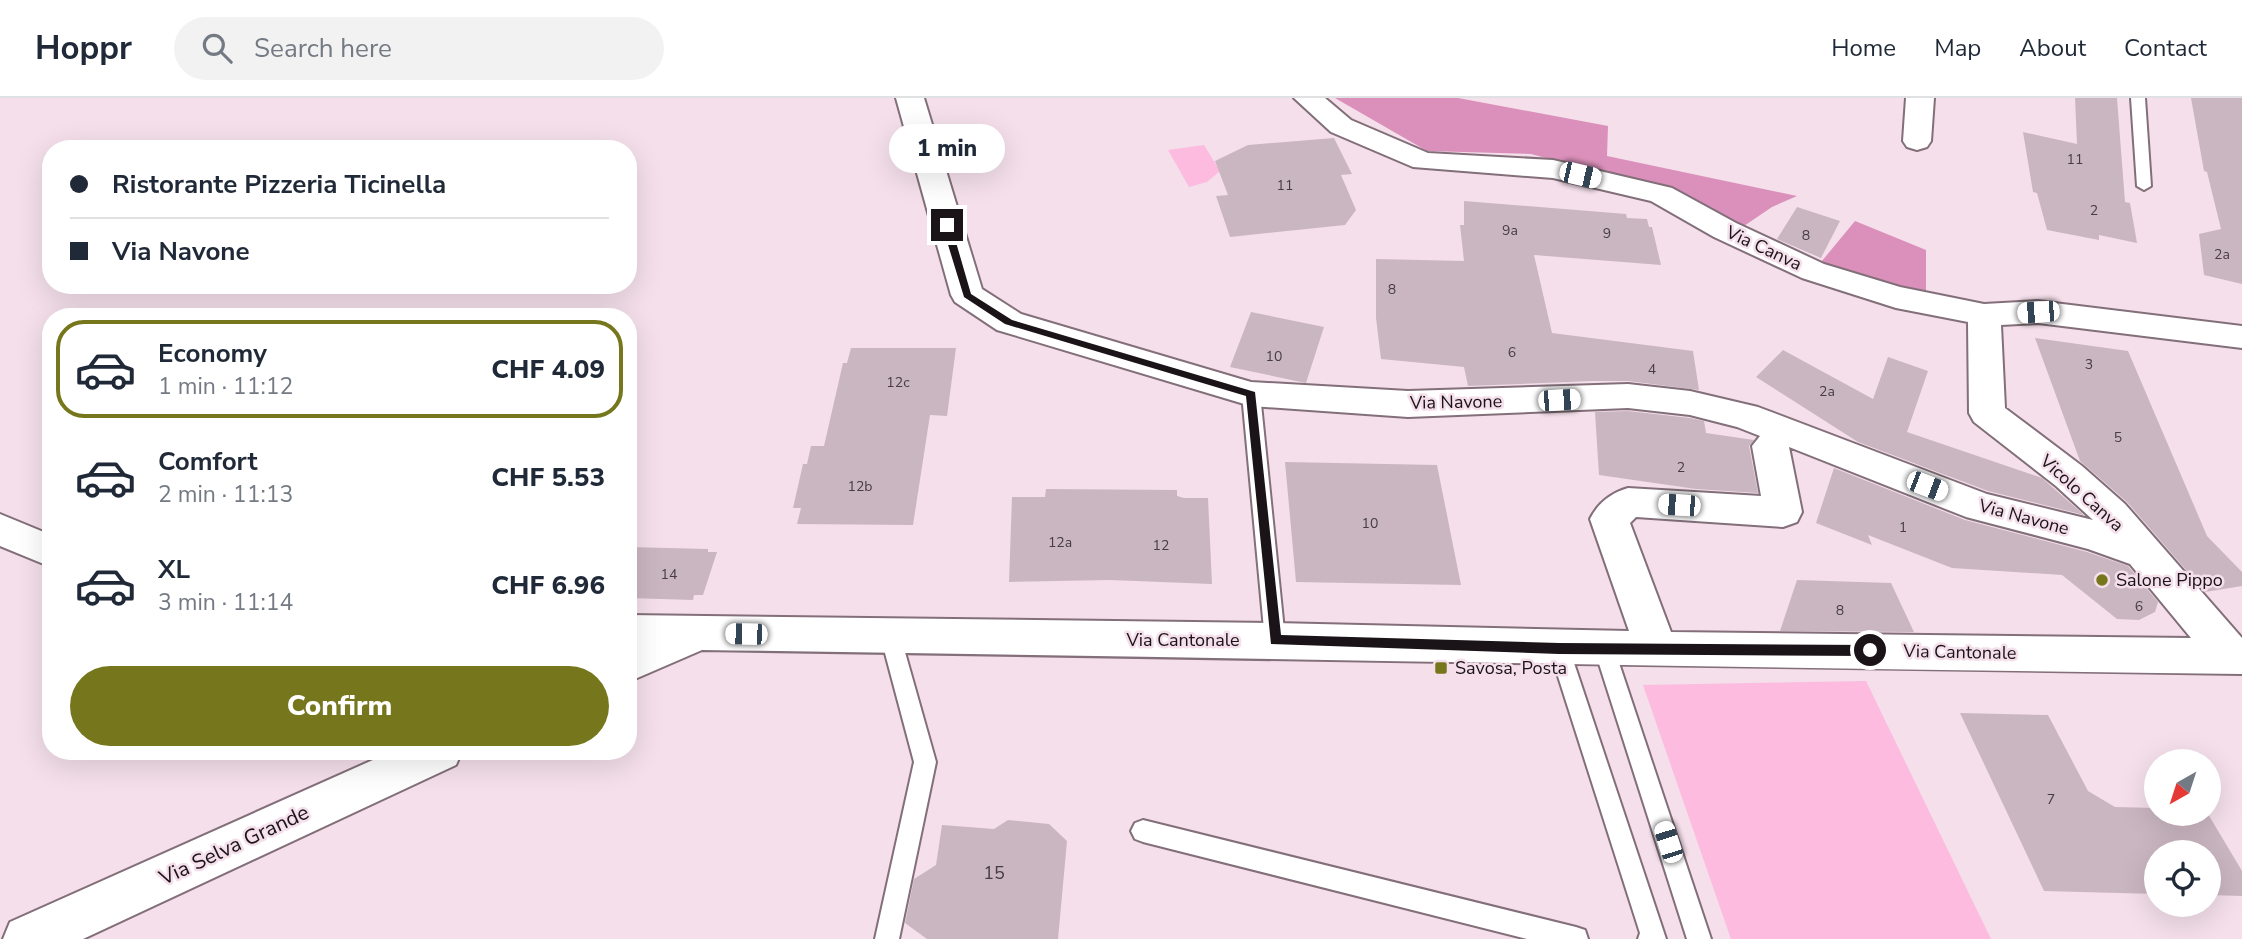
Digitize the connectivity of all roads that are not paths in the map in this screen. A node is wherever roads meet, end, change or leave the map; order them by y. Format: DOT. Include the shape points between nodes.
graph roads {
  1 [pos="910,98"];
  2 [pos="1308,98"];
  3 [pos="1920,98"];
  4 [pos="2138,98"];
  5 [pos="1917,141"];
  6 [pos="2144,186"];
  7 [pos="1984,315"];
  8 [pos="2242,337"];
  9 [pos="1251,394"];
  10 [pos="1770,446"];
  11 [pos="0,529"];
  12 [pos="42,548"];
  13 [pos="2144,553"];
  14 [pos="637,632"];
  15 [pos="696,633"];
  16 [pos="891,638"];
  17 [pos="1275,640"];
  18 [pos="1559,648"];
  19 [pos="1604,648"];
  20 [pos="1656,648"];
  21 [pos="2237,656"];
  22 [pos="637,660"];
  23 [pos="420,760"];
  24 [pos="1143,831"];
  25 [pos="29,939"];
  26 [pos="887,939"];
  27 [pos="1576,939"];
  28 [pos="1653,939"];
  29 [pos="1699,939"];
  1 -- 9 [label="street, Via Navone" via="967,295 1009,322"];
  2 -- 7 [label="street, Via Canva" via="1341,125 1423,161 1553,169 1661,194 1813,271 1895,297"];
  3 -- 5 [label="street"];
  4 -- 6 [label="lane"];
  7 -- 8 [label="street, Via Canva" via="2038,312"];
  7 -- 13 [label="street, Vicolo Canva" via="1987,413 2100,504"];
  9 -- 13 [label="street, Via Navone" via="1408,404 1628,396 1690,403 1745,416 1980,506"];
  9 -- 17 [label="lane"];
  10 -- 20 [label="street" via="1783,512 1628,502 1609,519"];
  11 -- 12 [label="street"];
  13 -- 21 [label="street, Vicolo Canva"];
  14 -- 15 [label="street, Via Cantonale"];
  15 -- 16 [label="street, Via Cantonale"];
  15 -- 22 [label="street"];
  16 -- 17 [label="street, Via Cantonale"];
  16 -- 26 [label="lane" via="925,762"];
  17 -- 18 [label="street, Via Cantonale"];
  18 -- 19 [label="street, Via Cantonale"];
  18 -- 28 [label="lane"];
  19 -- 20 [label="street, Via Cantonale"];
  19 -- 29 [label="lane"];
  20 -- 21 [label="street, Via Cantonale"];
  23 -- 25 [label="street, Via Selva Grande"];
  24 -- 27 [label="lane"];
}
